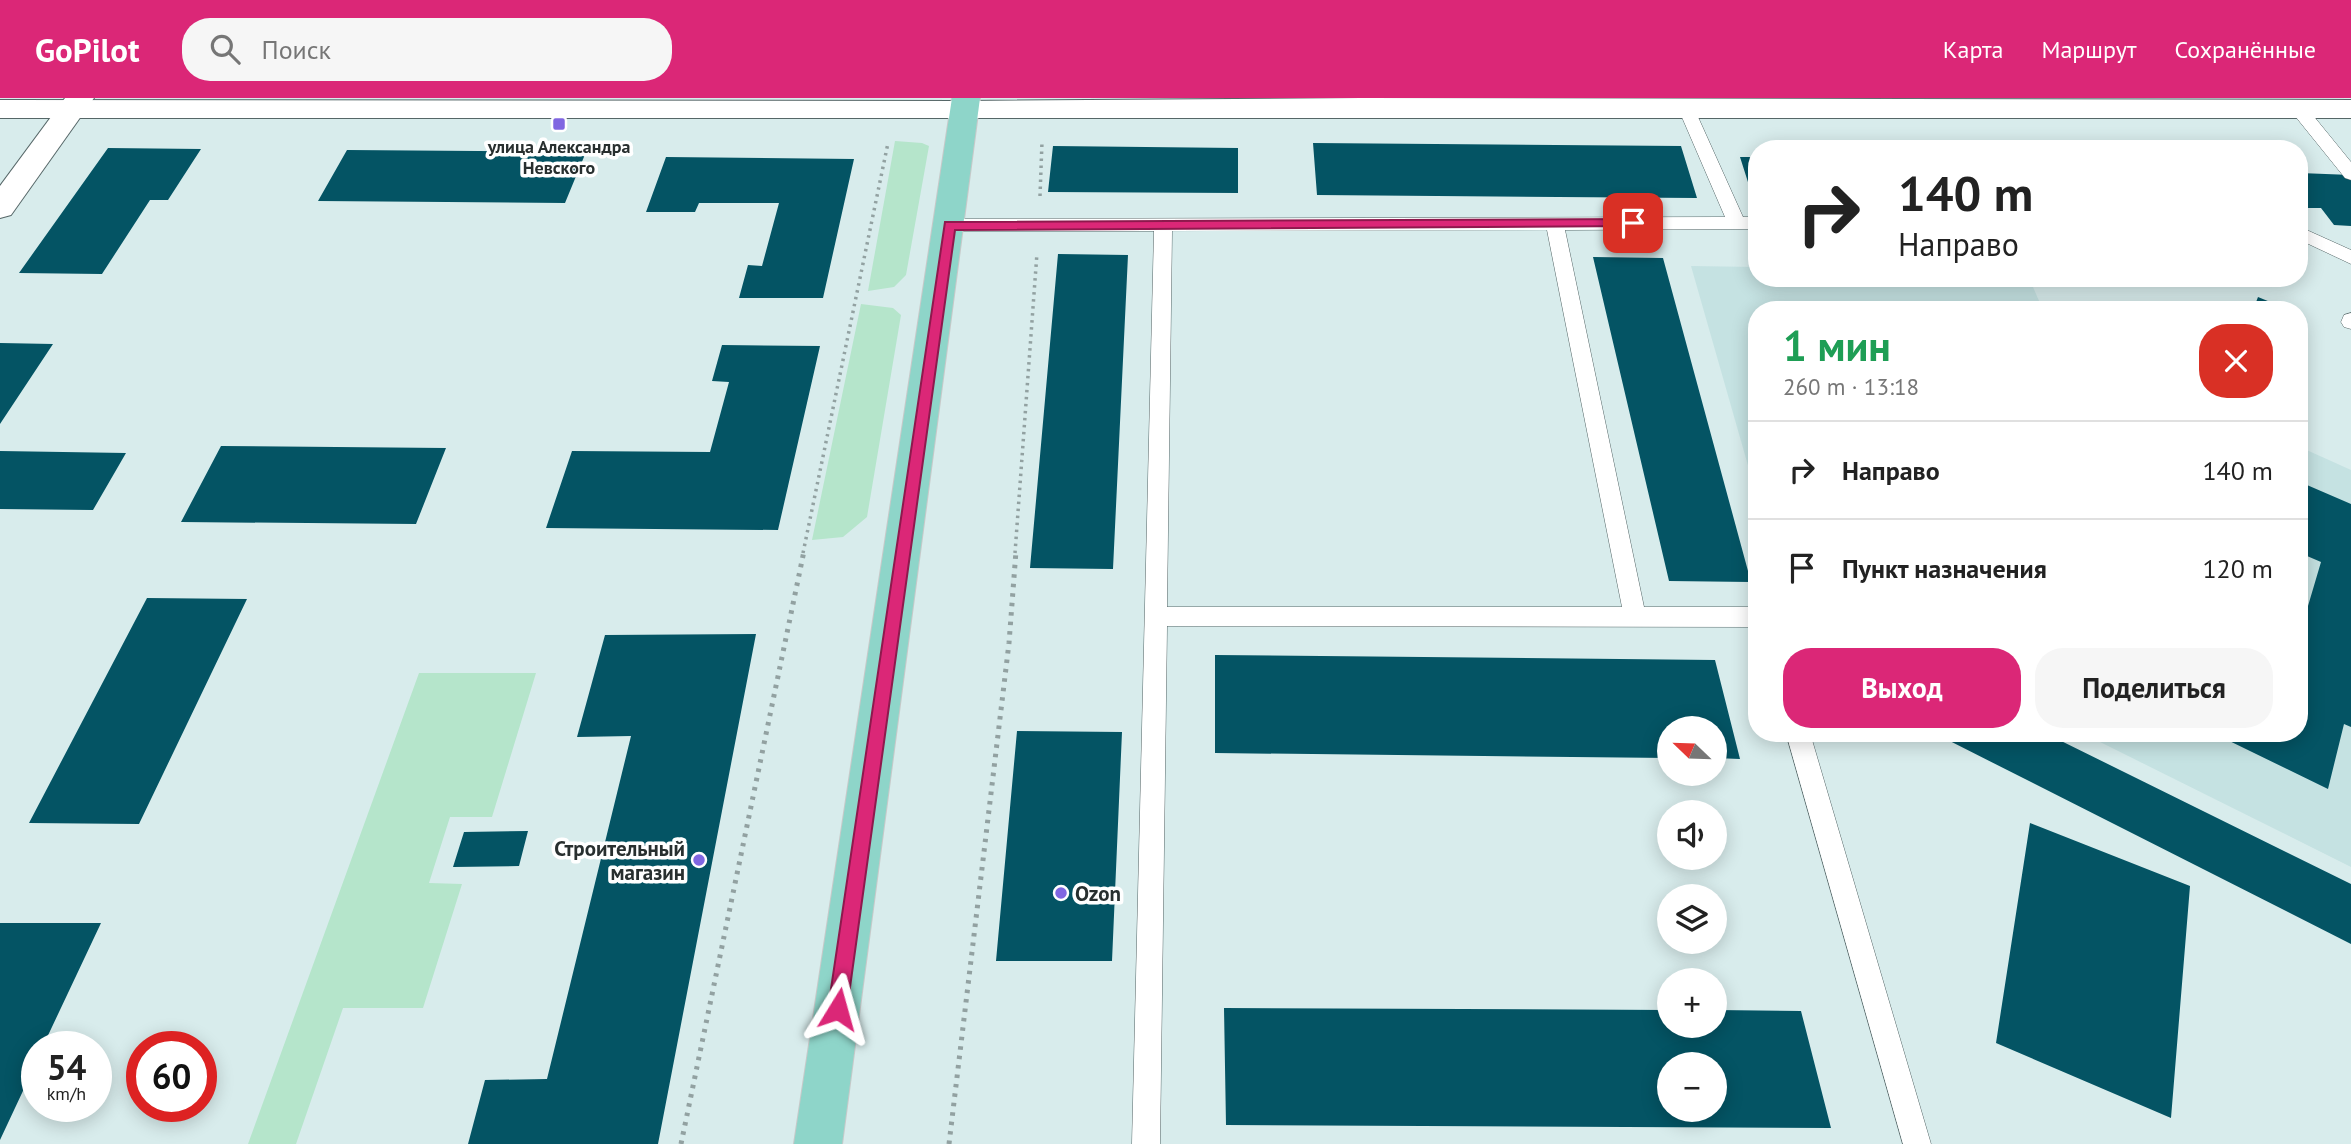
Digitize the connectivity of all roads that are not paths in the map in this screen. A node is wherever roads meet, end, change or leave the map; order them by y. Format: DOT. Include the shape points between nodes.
graph roads {
  1 [pos="76,104"];
  2 [pos="965,104"];
  3 [pos="2297,107"];
  4 [pos="1686,108"];
  5 [pos="0,109"];
  6 [pos="2351,109"];
  7 [pos="2351,174"];
  8 [pos="0,208"];
  9 [pos="1555,223"];
  10 [pos="1737,223"];
  11 [pos="1748,223"];
  12 [pos="949,225"];
  13 [pos="1163,225"];
  14 [pos="2308,237"];
  15 [pos="2351,258"];
  16 [pos="1156,617"];
  17 [pos="1635,617"];
  18 [pos="1748,617"];
  19 [pos="1801,742"];
  20 [pos="818,1144"];
  21 [pos="1146,1144"];
  22 [pos="1917,1144"];
  1 -- 2 [label="main road"];
  1 -- 5 [label="main road"];
  1 -- 8 [label="main road"];
  2 -- 4 [label="main road"];
  2 -- 12 [label="main road"];
  3 -- 4 [label="main road"];
  3 -- 6 [label="main road"];
  3 -- 7 [label="lane"];
  4 -- 10 [label="lane"];
  9 -- 10 [label="lane"];
  9 -- 13 [label="lane"];
  9 -- 17 [label="lane"];
  10 -- 11 [label="lane"];
  12 -- 13 [label="lane"];
  12 -- 20 [label="main road"];
  13 -- 16 [label="lane"];
  14 -- 15 [label="lane"];
  16 -- 17 [label="lane"];
  16 -- 21 [label="lane"];
  17 -- 18 [label="lane"];
  19 -- 22 [label="lane"];
}
